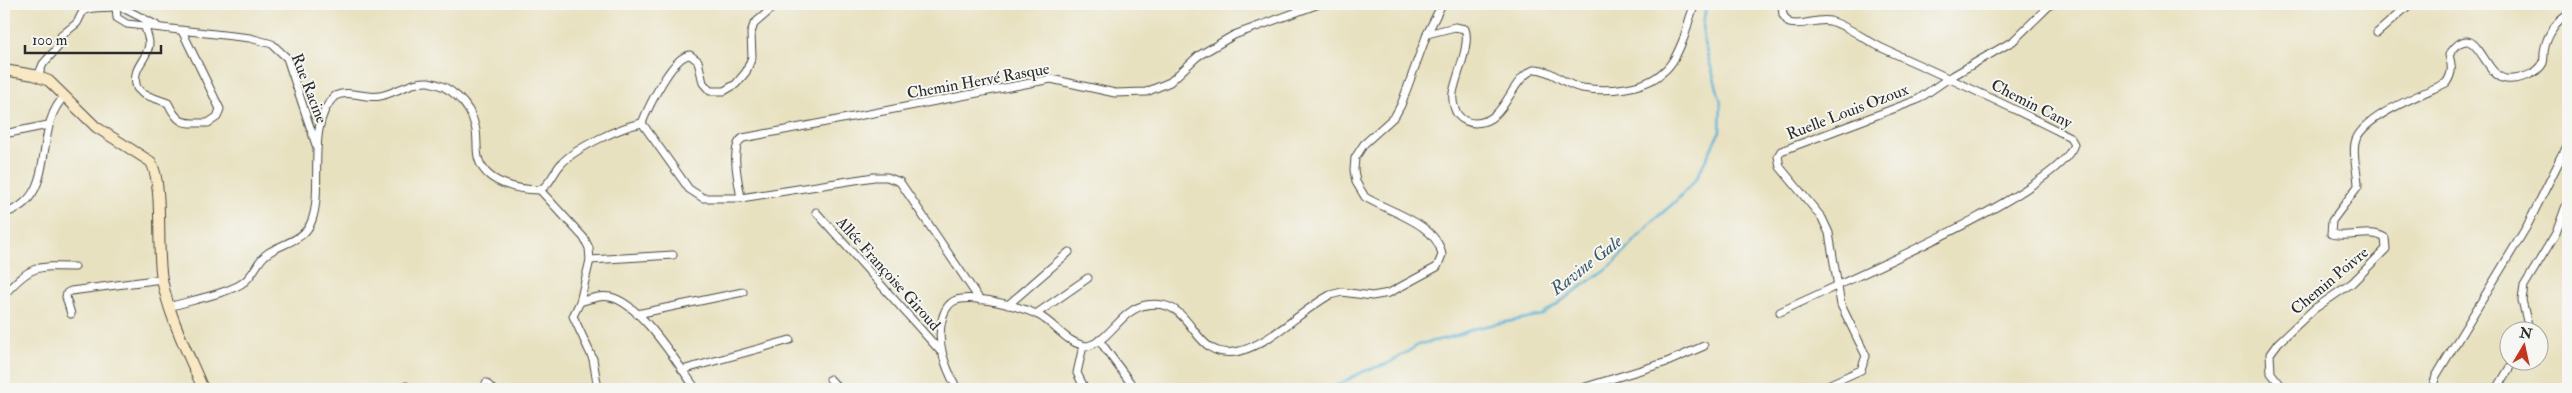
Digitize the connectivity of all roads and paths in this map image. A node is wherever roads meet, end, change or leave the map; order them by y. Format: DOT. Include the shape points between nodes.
graph roads {
  1 [pos="777,4"];
  2 [pos="1319,4"];
  3 [pos="1442,4"];
  4 [pos="1696,4"];
  5 [pos="1782,4"];
  6 [pos="2051,4"];
  7 [pos="2410,4"];
  8 [pos="119,6"];
  9 [pos="2568,15"];
  10 [pos="145,27"];
  11 [pos="161,28"];
  12 [pos="182,31"];
  13 [pos="2376,33"];
  14 [pos="1427,34"];
  15 [pos="4,70"];
  16 [pos="38,76"];
  17 [pos="1948,78"];
  18 [pos="66,96"];
  19 [pos="642,123"];
  20 [pos="48,125"];
  21 [pos="4,134"];
  22 [pos="2568,144"];
  23 [pos="317,146"];
  24 [pos="540,190"];
  25 [pos="741,198"];
  26 [pos="2568,200"];
  27 [pos="816,212"];
  28 [pos="4,214"];
  29 [pos="1069,252"];
  30 [pos="673,254"];
  31 [pos="590,260"];
  32 [pos="75,267"];
  33 [pos="1088,278"];
  34 [pos="162,279"];
  35 [pos="1839,283"];
  36 [pos="743,292"];
  37 [pos="4,295"];
  38 [pos="980,300"];
  39 [pos="580,302"];
  40 [pos="1008,305"];
  41 [pos="169,307"];
  42 [pos="1780,312"];
  43 [pos="71,314"];
  44 [pos="637,314"];
  45 [pos="1036,314"];
  46 [pos="2527,320"];
  47 [pos="790,340"];
  48 [pos="1099,340"];
  49 [pos="1084,346"];
  50 [pos="1704,346"];
  51 [pos="941,353"];
  52 [pos="682,370"];
  53 [pos="2508,370"];
  54 [pos="830,379"];
  55 [pos="486,383"];
  56 [pos="203,389"];
  57 [pos="492,389"];
  58 [pos="598,389"];
  59 [pos="696,389"];
  60 [pos="838,389"];
  61 [pos="957,389"];
  62 [pos="1085,389"];
  63 [pos="1135,389"];
  64 [pos="1579,389"];
  65 [pos="1819,389"];
  66 [pos="2284,389"];
  67 [pos="2432,389"];
  68 [pos="2497,389"];
  1 -- 19 [label="street" via="754,24 750,65 736,84 721,92 706,90 698,61 686,55 671,68"];
  2 -- 25 [label="street, Chemin Hervé Rasque" via="1234,35 1198,56 1170,82 1146,92 1115,94 1051,79 743,138 735,149"];
  3 -- 14 [label="street"];
  4 -- 14 [label="street" via="1678,52 1672,63 1656,78 1620,88 1590,90 1571,86 1536,69 1524,77 1497,113 1482,122 1465,120 1454,106 1453,94 1466,40 1465,30 1455,27"];
  5 -- 17 [label="street, Chemin Cany" via="1783,14 1789,23 1820,20 1836,23 1881,48"];
  6 -- 17 [label="street" via="2013,41"];
  7 -- 13 [label="street"];
  8 -- 10 [label="street, Rue Racine" via="117,18 121,22"];
  8 -- 11 [label="street, Rue Racine"];
  8 -- 16 [label="street" via="83,11 77,23 61,36 55,51 42,64"];
  9 -- 66 [label="street, Chemin Poivre" via="2553,29 2546,41 2543,63 2534,73 2504,79 2492,73 2472,43 2456,44 2449,55 2452,69 2446,83 2369,122 2358,132 2354,145 2358,186 2332,221 2331,234 2344,237 2380,234 2385,238 2386,249 2352,283 2314,309 2274,348 2270,354 2271,373"];
  10 -- 11 [label="street, Rue Racine"];
  10 -- 12 [label="street" via="149,43 136,72 135,84 139,92 168,103 181,122 208,124 217,117 220,109"];
  11 -- 12 [label="street, Rue Racine"];
  12 -- 23 [label="street, Rue Racine" via="264,41 280,50 287,58"];
  14 -- 48 [label="street" via="1401,105 1395,116 1359,151 1354,170 1359,189 1365,197 1421,227 1433,237 1441,250 1439,265 1380,295 1342,292 1330,295 1256,344 1240,351 1211,350 1184,316 1156,305 1136,308"];
  15 -- 16 [label="main road"];
  16 -- 18 [label="main road"];
  17 -- 35 [label="street, Ruelle Louis Ozoux" via="1917,100 1780,151 1780,167 1822,218 1829,233"];
  17 -- 35 [label="street, Chemin Cany" via="2070,137 2073,147 2047,174 2007,203"];
  18 -- 20 [label="street"];
  18 -- 34 [label="main road" via="96,127 122,146 145,157 155,168"];
  19 -- 24 [label="street" via="621,129 572,155 562,162 552,179"];
  19 -- 25 [label="street" via="693,194 703,198"];
  20 -- 21 [label="street"];
  20 -- 28 [label="street" via="39,177 31,196"];
  22 -- 67 [label="street" via="2527,226 2436,376"];
  23 -- 24 [label="street" via="329,104 335,96 346,93 380,96 428,82 449,90 465,105 475,127 479,159 488,174 521,189"];
  23 -- 41 [label="street" via="314,213 302,236 266,254 249,278 237,286"];
  24 -- 31 [label="street" via="584,238"];
  25 -- 38 [label="street" via="874,177 894,178 900,182"];
  26 -- 46 [label="street" via="2556,234 2524,286 2522,300"];
  27 -- 51 [label="street, Allée Françoise Giroud"];
  29 -- 40 [label="street"];
  30 -- 31 [label="street"];
  31 -- 39 [label="street"];
  32 -- 37 [label="street" via="48,266 30,270"];
  33 -- 45 [label="street"];
  34 -- 41 [label="main road"];
  34 -- 43 [label="street" via="71,291 66,297"];
  35 -- 42 [label="street, Chemin Cany"];
  35 -- 65 [label="street" via="1841,305 1866,360 1861,370"];
  36 -- 44 [label="street"];
  38 -- 40 [label="street"];
  38 -- 51 [label="street" via="960,299 948,307 941,322"];
  39 -- 44 [label="street" via="600,296 609,297"];
  39 -- 58 [label="street" via="574,311 574,322 593,359"];
  40 -- 45 [label="street"];
  41 -- 56 [label="main road"];
  44 -- 52 [label="street"];
  45 -- 49 [label="street"];
  47 -- 52 [label="street"];
  48 -- 49 [label="street"];
  48 -- 63 [label="street"];
  49 -- 62 [label="street" via="1077,373"];
  50 -- 64 [label="street" via="1667,362"];
  51 -- 61 [label="street"];
  52 -- 59 [label="street"];
  53 -- 68 [label="street"];
  54 -- 60 [label="street"];
  55 -- 57 [label="street"];
}
